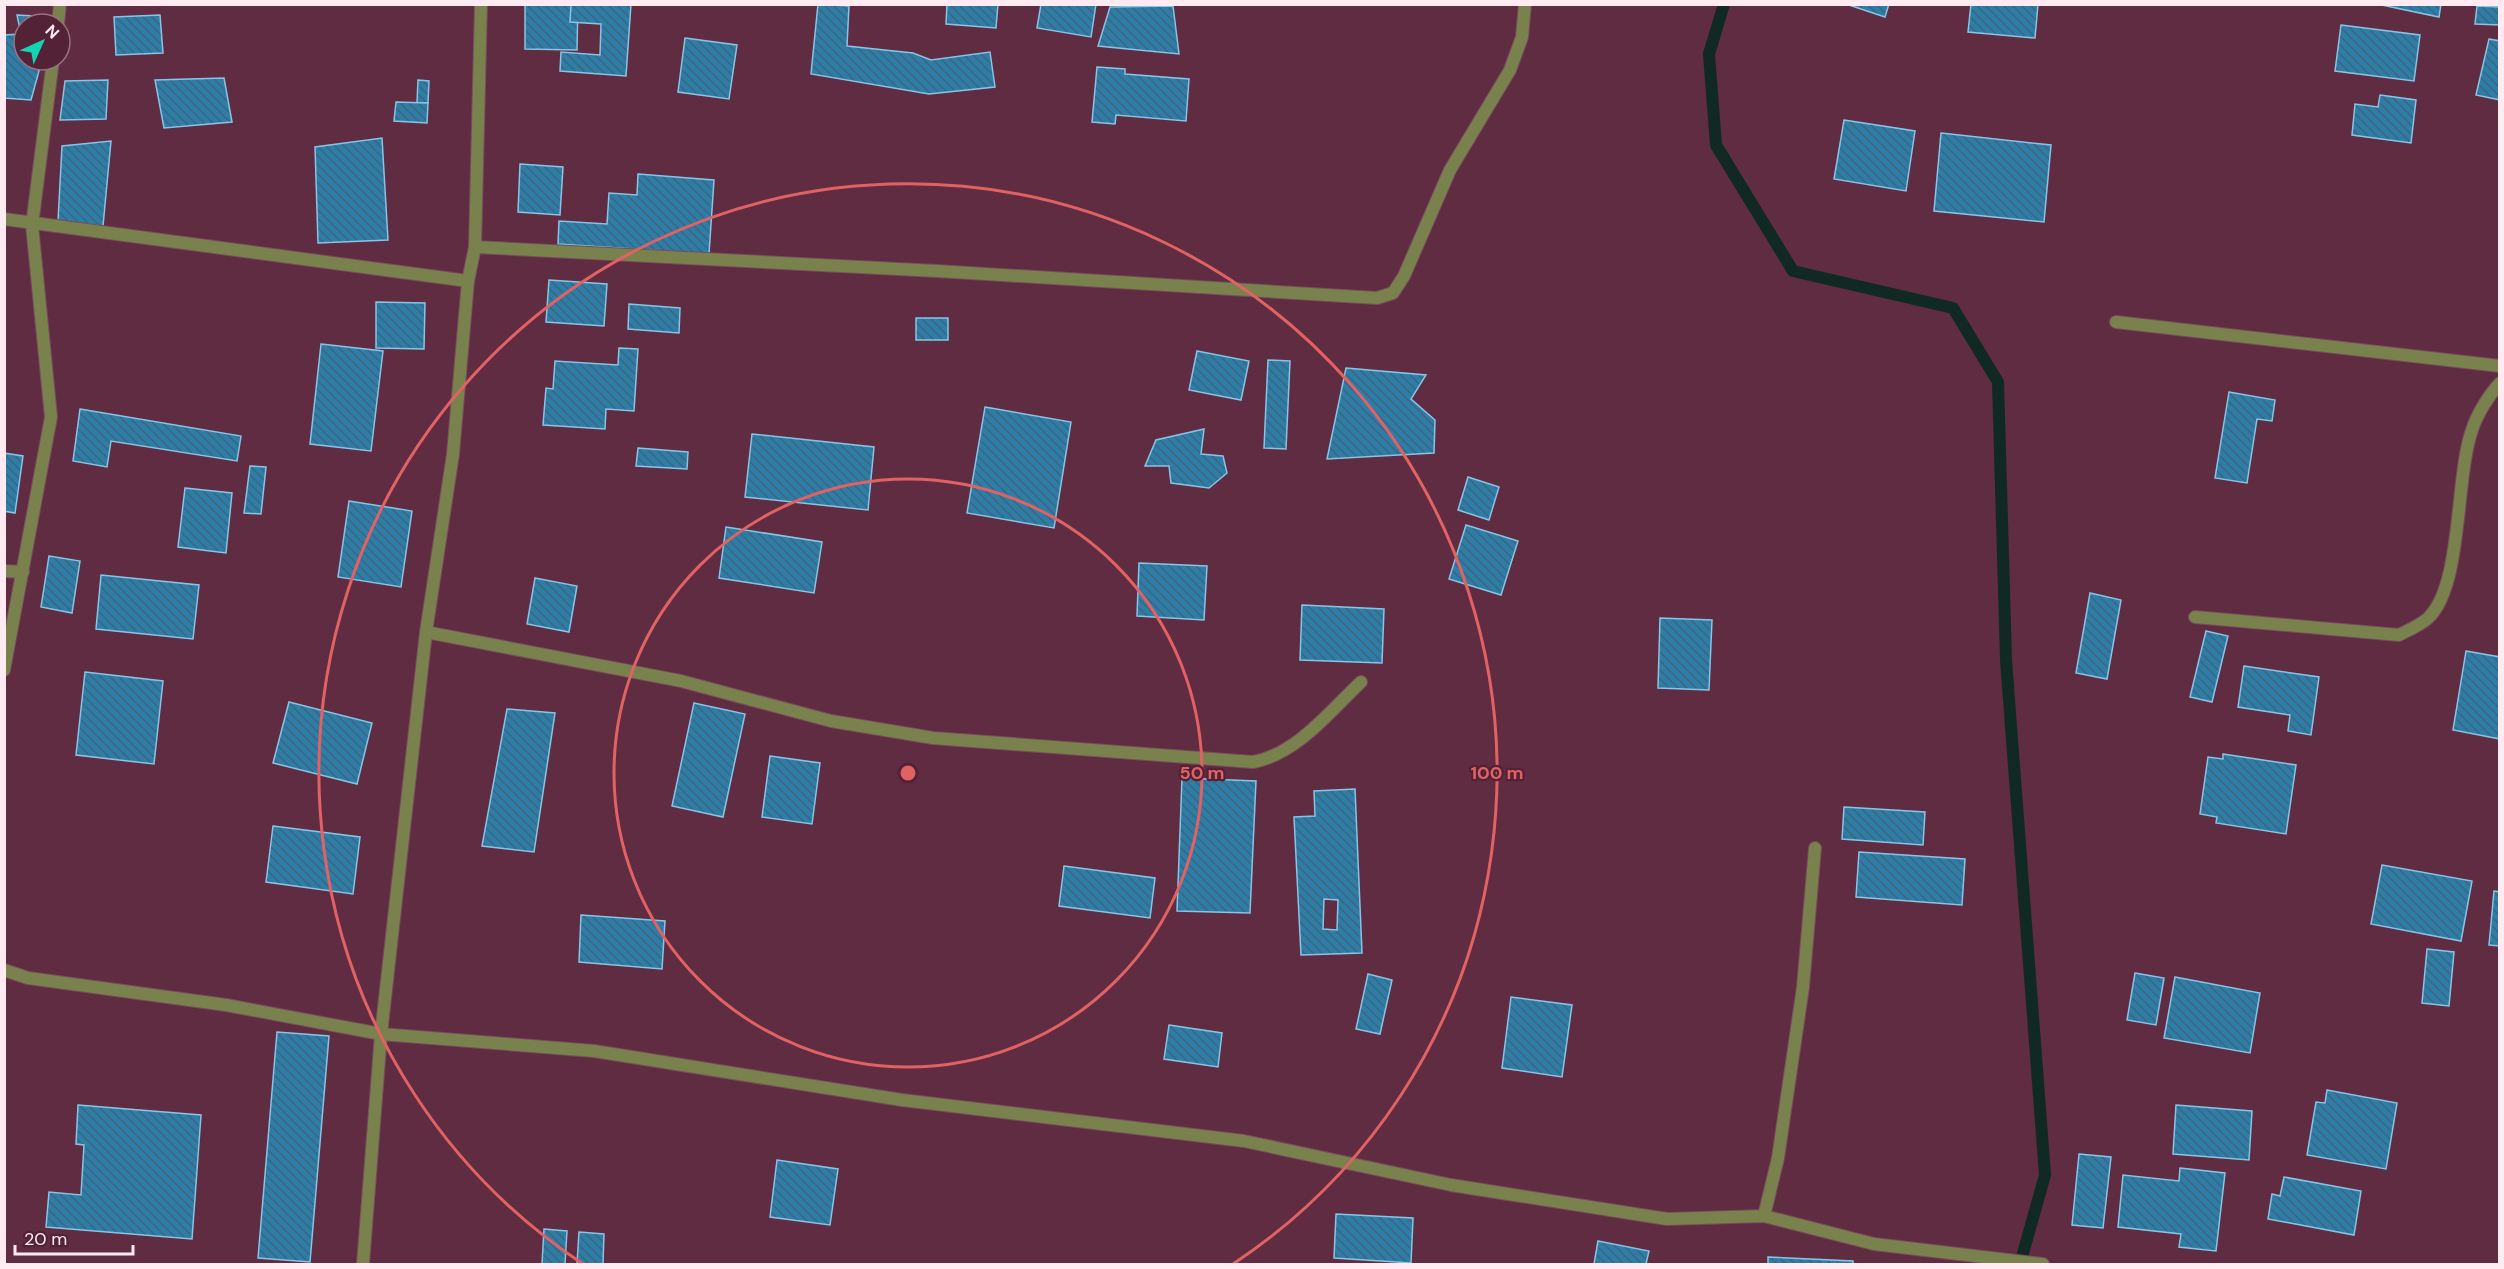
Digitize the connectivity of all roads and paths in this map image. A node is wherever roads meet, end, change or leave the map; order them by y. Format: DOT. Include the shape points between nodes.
graph roads {
  1 [pos="481,4"];
  2 [pos="1525,4"];
  3 [pos="51,72"];
  4 [pos="4,219"];
  5 [pos="32,225"];
  6 [pos="475,247"];
  7 [pos="468,281"];
  8 [pos="2116,322"];
  9 [pos="2499,366"];
  10 [pos="2499,383"];
  11 [pos="4,571"];
  12 [pos="23,572"];
  13 [pos="2195,617"];
  14 [pos="426,632"];
  15 [pos="4,670"];
  16 [pos="1360,682"];
  17 [pos="1815,848"];
  18 [pos="4,970"];
  19 [pos="381,1034"];
  20 [pos="1764,1216"];
  21 [pos="363,1264"];
  22 [pos="2043,1264"];
  1 -- 6 [label="street"];
  2 -- 6 [label="street" via="1522,37 1510,70 1450,170 1404,276 1393,293 1377,298"];
  3 -- 5 [label="street"];
  4 -- 5 [label="street"];
  5 -- 7 [label="street"];
  5 -- 12 [label="street" via="51,417"];
  6 -- 7 [label="street"];
  7 -- 14 [label="street" via="453,454"];
  8 -- 9 [label="street"];
  10 -- 13 [label="street" via="2472,430 2444,594 2427,618 2399,635"];
  11 -- 12 [label="street"];
  12 -- 15 [label="street"];
  14 -- 16 [label="street" via="681,681 831,721 933,738 1253,762 1278,755 1300,739"];
  14 -- 19 [label="street"];
  17 -- 20 [label="street" via="1803,987 1778,1158"];
  18 -- 19 [label="street" via="28,978 226,1005"];
  19 -- 20 [label="street" via="594,1051 902,1100 1244,1141 1451,1185 1667,1219"];
  19 -- 21 [label="street"];
  20 -- 22 [label="street" via="1874,1244"];
}
